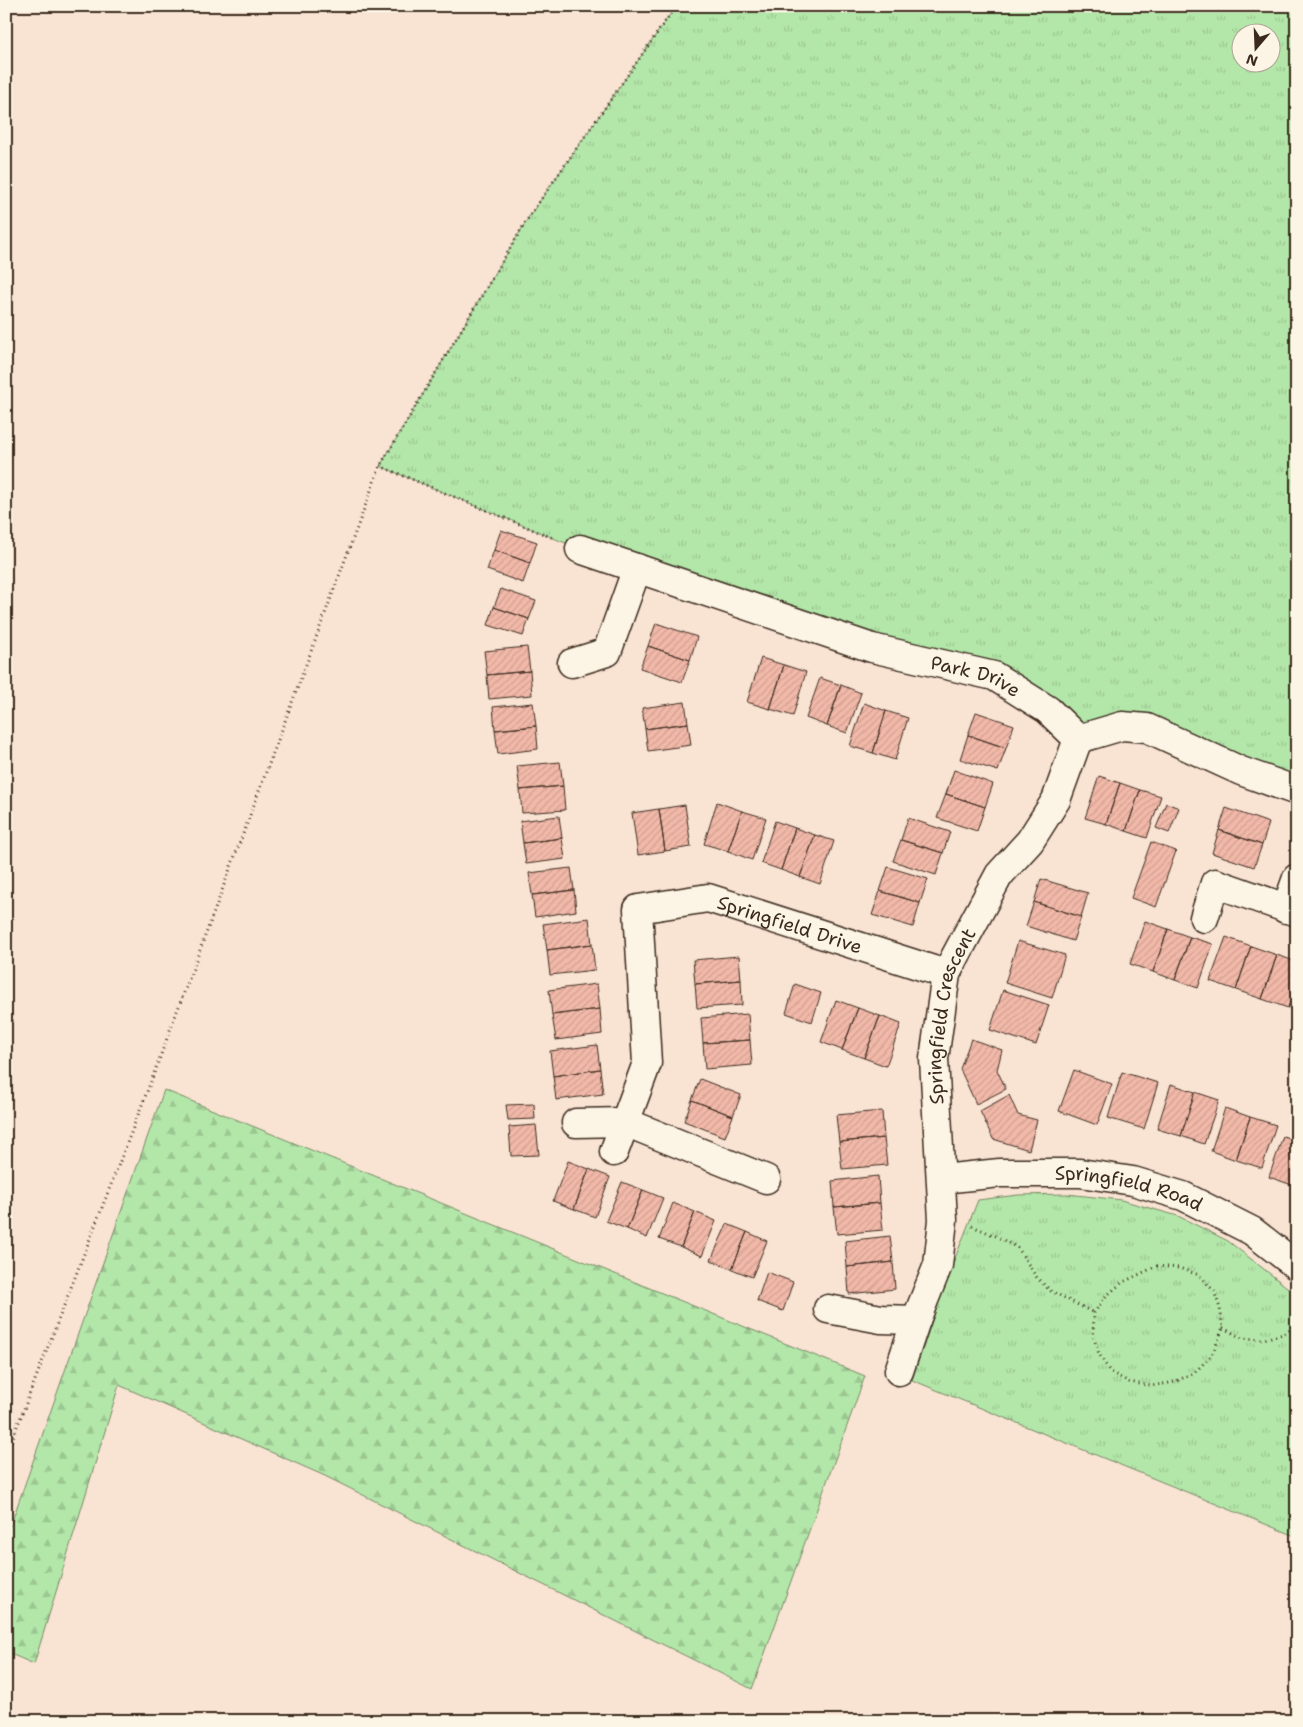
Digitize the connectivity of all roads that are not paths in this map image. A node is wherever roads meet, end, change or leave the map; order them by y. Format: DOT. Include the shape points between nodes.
graph roads {
  1 [pos="580,550"];
  2 [pos="637,568"];
  3 [pos="572,663"];
  4 [pos="1078,739"];
  5 [pos="1297,791"];
  6 [pos="1297,878"];
  7 [pos="1292,911"];
  8 [pos="1204,918"];
  9 [pos="946,974"];
  10 [pos="625,1122"];
  11 [pos="576,1123"];
  12 [pos="614,1152"];
  13 [pos="766,1179"];
  14 [pos="942,1180"];
  15 [pos="1297,1266"];
  16 [pos="828,1309"];
  17 [pos="916,1320"];
  18 [pos="899,1371"];
  1 -- 2 [label="street, Park Drive"];
  2 -- 3 [label="street" via="607,652"];
  2 -- 4 [label="street, Park Drive" via="872,648 994,676 1048,710"];
  4 -- 5 [label="street" via="1122,726 1147,728 1241,771"];
  4 -- 9 [label="street, Springfield Crescent" via="1056,800 1030,841 999,875"];
  6 -- 7 [label="street"];
  7 -- 8 [label="street" via="1215,884"];
  9 -- 10 [label="street, Springfield Drive" via="708,898 638,909 647,1063"];
  9 -- 14 [label="street, Springfield Crescent" via="934,1059"];
  10 -- 11 [label="street"];
  10 -- 12 [label="street, Springfield Drive"];
  10 -- 13 [label="street"];
  14 -- 15 [label="street, Springfield Road" via="1000,1173 1080,1173 1133,1181 1182,1196 1252,1231"];
  14 -- 17 [label="street, Springfield Crescent" via="943,1220 938,1265"];
  16 -- 17 [label="street" via="881,1319"];
  17 -- 18 [label="street, Springfield Crescent"];
}
